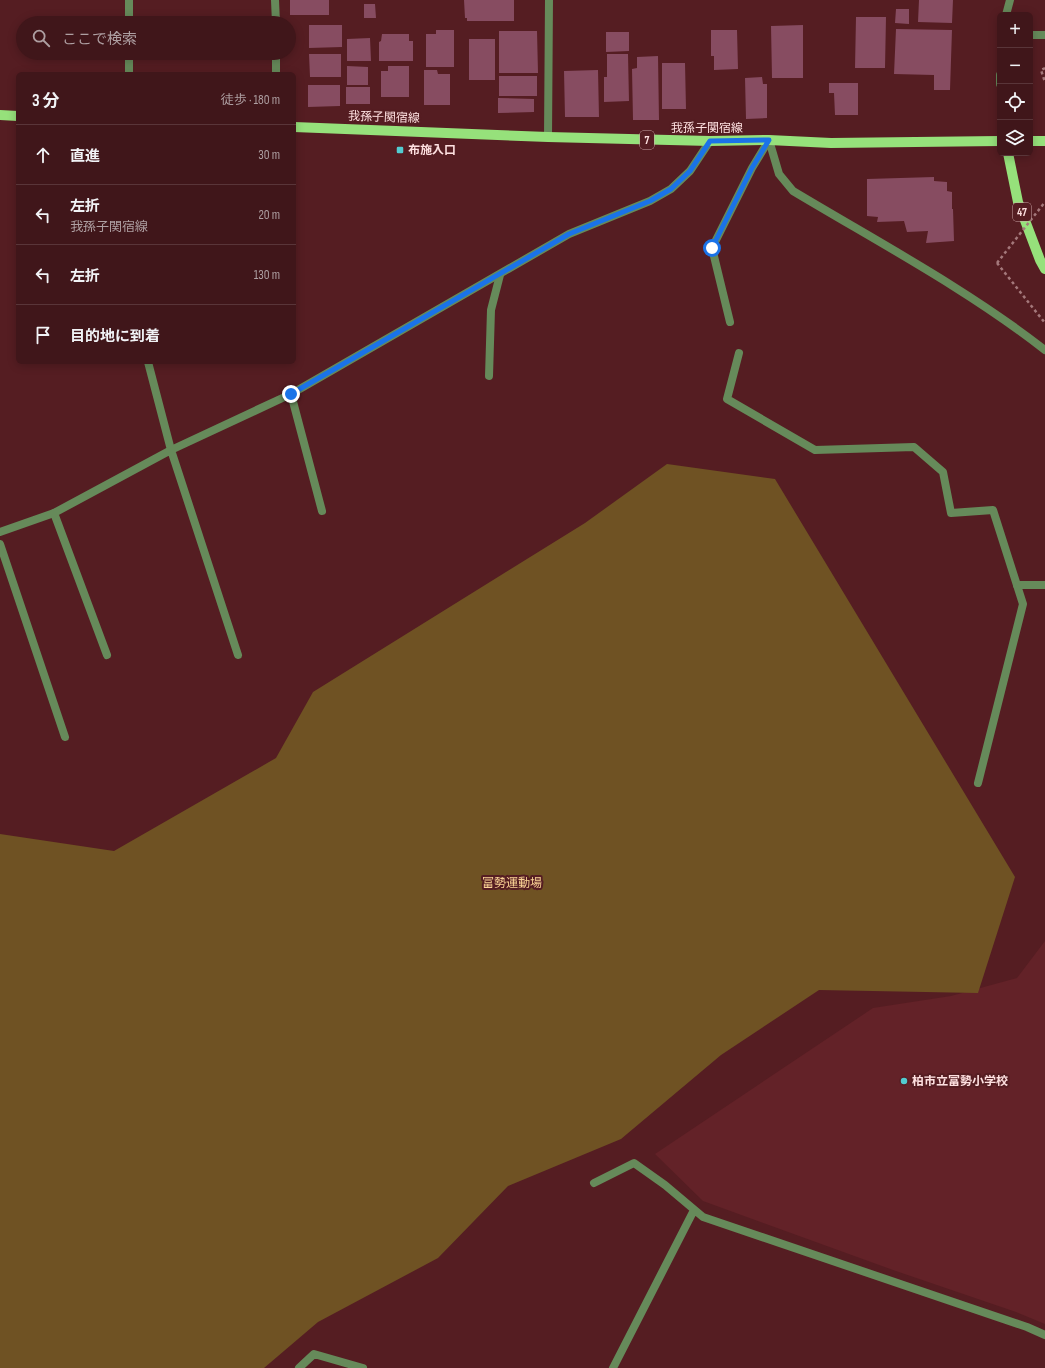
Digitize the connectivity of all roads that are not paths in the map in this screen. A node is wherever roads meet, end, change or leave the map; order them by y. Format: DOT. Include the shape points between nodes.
graph roads {
  1 [pos="129,0"];
  2 [pos="276,0"];
  3 [pos="549,0"];
  4 [pos="1010,0"];
  5 [pos="1007,12"];
  6 [pos="129,16"];
  7 [pos="276,16"];
  8 [pos="1033,35"];
  9 [pos="1045,35"];
  10 [pos="129,60"];
  11 [pos="276,60"];
  12 [pos="129,72"];
  13 [pos="276,72"];
  14 [pos="0,115"];
  15 [pos="16,116"];
  16 [pos="296,127"];
  17 [pos="548,137"];
  18 [pos="769,140"];
  19 [pos="710,141"];
  20 [pos="997,141"];
  21 [pos="1033,141"];
  22 [pos="1045,141"];
  23 [pos="1009,156"];
  24 [pos="1045,269"];
  25 [pos="500,275"];
  26 [pos="730,322"];
  27 [pos="1045,350"];
  28 [pos="739,353"];
  29 [pos="149,364"];
  30 [pos="489,376"];
  31 [pos="291,394"];
  32 [pos="171,450"];
  33 [pos="322,511"];
  34 [pos="54,513"];
  35 [pos="0,532"];
  36 [pos="0,544"];
  37 [pos="1017,586"];
  38 [pos="1045,586"];
  39 [pos="107,655"];
  40 [pos="238,655"];
  41 [pos="65,737"];
  42 [pos="978,783"];
  43 [pos="594,1183"];
  44 [pos="694,1210"];
  45 [pos="1045,1335"];
  46 [pos="300,1368"];
  47 [pos="363,1368"];
  48 [pos="613,1368"];
  1 -- 6 [label="street"];
  2 -- 7 [label="street"];
  3 -- 17 [label="street"];
  4 -- 5 [label="street"];
  8 -- 9 [label="street"];
  10 -- 12 [label="street"];
  11 -- 13 [label="street"];
  14 -- 15 [label="main road"];
  16 -- 17 [label="main road, 我孫子関宿線 / 7"];
  17 -- 19 [label="main road, 我孫子関宿線 / 7"];
  18 -- 19 [label="main road, 我孫子関宿線 / 7"];
  18 -- 20 [label="main road, 我孫子関宿線 / 7" via="831,143"];
  18 -- 26 [label="street" via="712,248"];
  18 -- 27 [label="street" via="779,174 792,191 919,265"];
  19 -- 25 [label="street" via="690,171 671,189 650,201 569,234"];
  21 -- 22 [label="main road"];
  23 -- 24 [label="main road, 47" via="1018,202"];
  25 -- 30 [label="street" via="491,310"];
  25 -- 31 [label="street"];
  28 -- 37 [label="street" via="727,399 815,450 914,447 943,472 951,513 993,510"];
  29 -- 32 [label="street"];
  31 -- 32 [label="street"];
  31 -- 33 [label="street"];
  32 -- 34 [label="street"];
  32 -- 40 [label="street"];
  34 -- 35 [label="street"];
  34 -- 39 [label="street"];
  36 -- 41 [label="street"];
  37 -- 38 [label="street"];
  37 -- 42 [label="street" via="1023,604"];
  43 -- 44 [label="street" via="634,1163"];
  44 -- 45 [label="street" via="703,1217"];
  44 -- 48 [label="street"];
  46 -- 47 [label="street" via="314,1354"];
}
